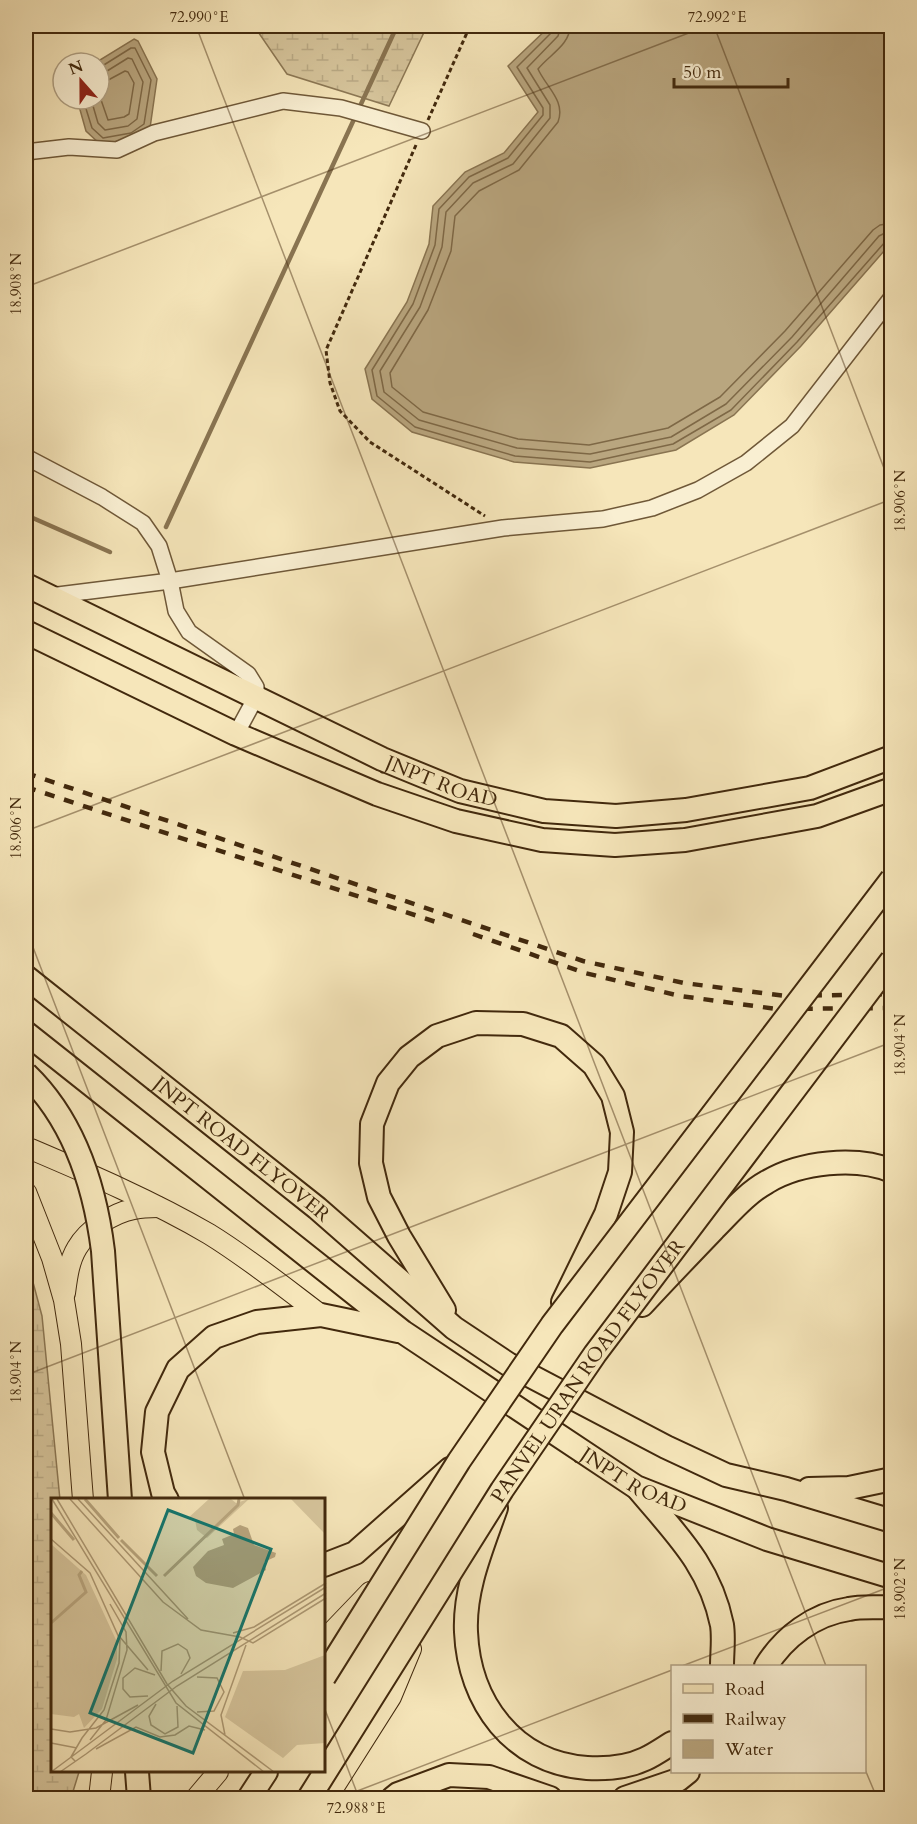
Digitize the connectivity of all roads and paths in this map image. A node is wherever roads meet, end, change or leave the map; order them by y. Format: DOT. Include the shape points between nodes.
graph roads {
  1 [pos="470,26"];
  2 [pos="422,131"];
  3 [pos="26,152"];
  4 [pos="891,297"];
  5 [pos="26,457"];
  6 [pos="503,528"];
  7 [pos="170,581"];
  8 [pos="26,585"];
  9 [pos="48,596"];
  10 [pos="26,632"];
  11 [pos="256,697"];
  12 [pos="236,734"];
  13 [pos="891,757"];
  14 [pos="891,789"];
  15 [pos="891,879"];
  16 [pos="891,960"];
  17 [pos="26,976"];
  18 [pos="26,1033"];
  19 [pos="26,1074"];
  20 [pos="26,1147"];
  21 [pos="891,1171"];
  22 [pos="26,1192"];
  23 [pos="158,1207"];
  24 [pos="64,1300"];
  25 [pos="321,1315"];
  26 [pos="552,1325"];
  27 [pos="454,1328"];
  28 [pos="403,1332"];
  29 [pos="595,1354"];
  30 [pos="459,1461"];
  31 [pos="891,1479"];
  32 [pos="636,1487"];
  33 [pos="786,1489"];
  34 [pos="502,1490"];
  35 [pos="82,1498"];
  36 [pos="120,1498"];
  37 [pos="166,1498"];
  38 [pos="891,1521"];
  39 [pos="326,1564"];
  40 [pos="386,1576"];
  41 [pos="891,1577"];
  42 [pos="429,1605"];
  43 [pos="891,1607"];
  44 [pos="326,1639"];
  45 [pos="722,1665"];
  46 [pos="767,1665"];
  47 [pos="326,1674"];
  48 [pos="671,1744"];
  49 [pos="326,1771"];
  50 [pos="102,1773"];
  51 [pos="137,1773"];
  52 [pos="217,1773"];
  53 [pos="265,1773"];
  54 [pos="325,1773"];
  55 [pos="687,1773"];
  56 [pos="99,1798"];
  57 [pos="139,1798"];
  58 [pos="196,1798"];
  59 [pos="249,1798"];
  60 [pos="309,1798"];
  61 [pos="327,1798"];
  62 [pos="393,1798"];
  63 [pos="550,1798"];
  64 [pos="625,1798"];
  1 -- 2 [label="path"];
  2 -- 3 [label="street" via="357,112 283,101 154,133 117,150 69,147"];
  2 -- 6 [label="path" via="326,350 330,384 340,411 370,442"];
  4 -- 6 [label="street" via="792,426 746,463 698,490 652,508 603,519"];
  5 -- 7 [label="street" via="143,523 159,546"];
  6 -- 7 [label="street"];
  7 -- 9 [label="street"];
  7 -- 11 [label="street" via="176,611 189,632 248,674 256,687"];
  8 -- 9 [label="highway, JNPT ROAD"];
  9 -- 11 [label="highway, JNPT ROAD"];
  10 -- 12 [label="highway, JNPT ROAD"];
  11 -- 12 [label="street"];
  11 -- 13 [label="highway, JNPT ROAD" via="382,759 460,791 544,811 616,816 686,810 810,788"];
  12 -- 14 [label="highway, JNPT ROAD" via="377,794 456,821 542,840 615,845 685,840 817,816"];
  15 -- 26 [label="highway, bridge"];
  16 -- 29 [label="highway, PANVEL URAN ROAD FLYOVER, bridge"];
  17 -- 27 [label="highway, JNPT ROAD FLYOVER" via="317,1208"];
  18 -- 28 [label="highway"];
  19 -- 36 [label="highway, bridge" via="55,1109 73,1142 99,1215"];
  20 -- 23 [label="main road"];
  21 -- 29 [label="highway, bridge" via="842,1161 803,1168 767,1182 738,1205"];
  22 -- 24 [label="main road"];
  23 -- 24 [label="main road" via="134,1209 92,1230 72,1258"];
  23 -- 25 [label="main road" via="210,1235"];
  24 -- 35 [label="main road" via="71,1344"];
  25 -- 28 [label="highway"];
  25 -- 37 [label="highway" via="257,1322 214,1337 178,1370 157,1412 153,1452"];
  26 -- 27 [label="highway, bridge" via="606,1214 620,1172 622,1132 613,1096 594,1065 561,1036 523,1024 476,1023 437,1036 409,1057 388,1083 372,1124 371,1163 379,1197"];
  26 -- 30 [label="highway, bridge"];
  27 -- 33 [label="highway" via="508,1364 666,1447 726,1475"];
  28 -- 32 [label="highway, JNPT ROAD"];
  29 -- 34 [label="highway, PANVEL URAN ROAD FLYOVER, bridge"];
  30 -- 39 [label="highway, bridge" via="355,1553"];
  30 -- 40 [label="highway, bridge"];
  31 -- 33 [label="highway" via="849,1488"];
  32 -- 41 [label="highway, JNPT ROAD" via="767,1539"];
  32 -- 45 [label="highway" via="691,1551 712,1589 722,1627"];
  33 -- 38 [label="highway"];
  34 -- 42 [label="highway, PANVEL URAN ROAD FLYOVER, bridge"];
  34 -- 48 [label="highway, bridge" via="471,1581 466,1630 469,1665 483,1703 507,1734 536,1754 566,1766 614,1767 644,1760"];
  40 -- 44 [label="main road, bridge"];
  40 -- 47 [label="highway, bridge"];
  42 -- 49 [label="highway, PANVEL URAN ROAD FLYOVER, bridge"];
  42 -- 61 [label="main road, bridge" via="391,1696"];
  43 -- 46 [label="highway" via="848,1609 807,1623 776,1649"];
  50 -- 56 [label="main road"];
  51 -- 57 [label="highway"];
  52 -- 58 [label="main road"];
  53 -- 59 [label="highway"];
  54 -- 60 [label="highway, PANVEL URAN ROAD FLYOVER, bridge"];
  55 -- 64 [label="highway" via="678,1780"];
  62 -- 63 [label="highway" via="449,1775 489,1777"];
}
